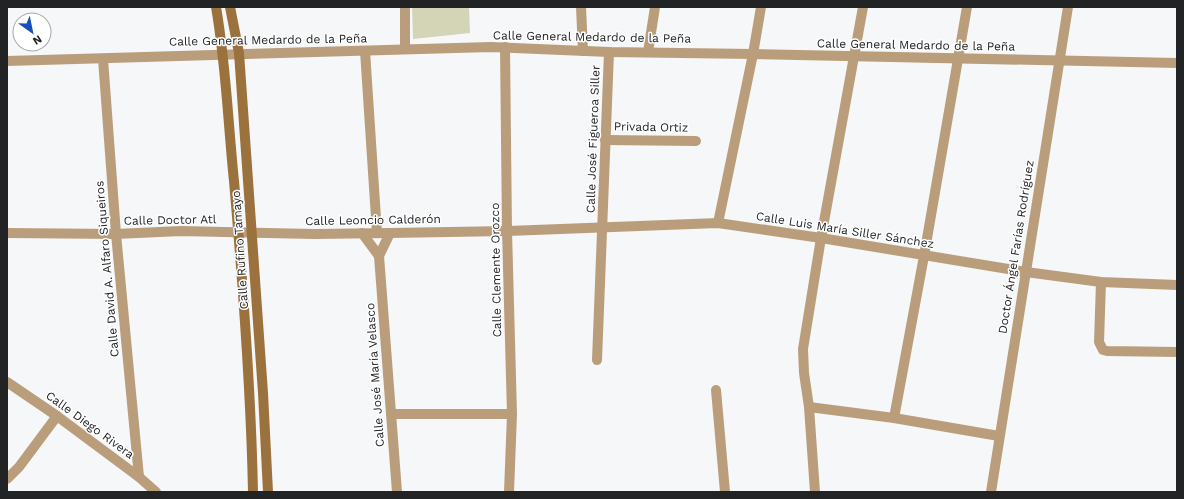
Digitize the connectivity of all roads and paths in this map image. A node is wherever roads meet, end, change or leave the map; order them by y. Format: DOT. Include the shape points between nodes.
graph roads {
  1 [pos="216,7"];
  2 [pos="230,7"];
  3 [pos="405,7"];
  4 [pos="581,7"];
  5 [pos="655,7"];
  6 [pos="761,7"];
  7 [pos="863,7"];
  8 [pos="967,7"];
  9 [pos="1068,7"];
  10 [pos="505,47"];
  11 [pos="405,49"];
  12 [pos="365,51"];
  13 [pos="583,51"];
  14 [pos="609,52"];
  15 [pos="648,52"];
  16 [pos="222,54"];
  17 [pos="239,54"];
  18 [pos="753,54"];
  19 [pos="854,56"];
  20 [pos="102,59"];
  21 [pos="958,59"];
  22 [pos="7,61"];
  23 [pos="1058,61"];
  24 [pos="1177,63"];
  25 [pos="605,140"];
  26 [pos="696,141"];
  27 [pos="718,223"];
  28 [pos="603,227"];
  29 [pos="507,231"];
  30 [pos="238,233"];
  31 [pos="252,233"];
  32 [pos="362,233"];
  33 [pos="377,233"];
  34 [pos="390,233"];
  35 [pos="7,234"];
  36 [pos="116,234"];
  37 [pos="821,238"];
  38 [pos="379,256"];
  39 [pos="924,256"];
  40 [pos="1026,272"];
  41 [pos="1101,282"];
  42 [pos="1177,285"];
  43 [pos="1177,352"];
  44 [pos="597,360"];
  45 [pos="7,382"];
  46 [pos="716,390"];
  47 [pos="809,407"];
  48 [pos="391,414"];
  49 [pos="512,414"];
  50 [pos="57,416"];
  51 [pos="894,418"];
  52 [pos="999,436"];
  53 [pos="139,477"];
  54 [pos="7,479"];
  55 [pos="152,491"];
  56 [pos="253,492"];
  57 [pos="268,492"];
  58 [pos="397,492"];
  59 [pos="509,492"];
  60 [pos="725,492"];
  61 [pos="815,492"];
  62 [pos="991,492"];
  1 -- 16 [label="street, Calle Rufino Tamayo"];
  2 -- 17 [label="street, Calle Rufino Tamayo"];
  3 -- 11 [label="street"];
  4 -- 13 [label="street"];
  5 -- 15 [label="street"];
  6 -- 18 [label="street"];
  7 -- 19 [label="street"];
  8 -- 21 [label="street"];
  9 -- 23 [label="street, Doctor Ángel Farías Rodríguez"];
  10 -- 11 [label="street, Calle General Medardo de la Peña"];
  10 -- 13 [label="street, Calle General Medardo de la Peña"];
  10 -- 29 [label="street, Calle Clemente Orozco"];
  11 -- 12 [label="street, Calle General Medardo de la Peña"];
  12 -- 17 [label="street, Calle General Medardo de la Peña"];
  12 -- 33 [label="street"];
  13 -- 14 [label="street, Calle General Medardo de la Peña"];
  14 -- 15 [label="street, Calle General Medardo de la Peña"];
  14 -- 25 [label="street, Calle José Figueroa Siller"];
  15 -- 18 [label="street, Calle General Medardo de la Peña"];
  16 -- 17 [label="street, Calle General Medardo de la Peña"];
  16 -- 20 [label="street, Calle General Medardo de la Peña"];
  16 -- 30 [label="street, Calle Rufino Tamayo"];
  17 -- 31 [label="street, Calle Rufino Tamayo"];
  18 -- 19 [label="street, Calle General Medardo de la Peña"];
  18 -- 27 [label="street"];
  19 -- 21 [label="street, Calle General Medardo de la Peña"];
  19 -- 37 [label="street"];
  20 -- 22 [label="street, Calle General Medardo de la Peña"];
  20 -- 36 [label="street, Calle David A. Alfaro Siqueiros"];
  21 -- 23 [label="street, Calle General Medardo de la Peña"];
  21 -- 39 [label="street"];
  23 -- 24 [label="street, Calle General Medardo de la Peña"];
  23 -- 40 [label="street, Doctor Ángel Farías Rodríguez"];
  25 -- 26 [label="street, Privada Ortiz"];
  25 -- 28 [label="street, Calle José Figueroa Siller"];
  27 -- 28 [label="street, Calle Luis María Siller Sánchez"];
  27 -- 37 [label="street, Calle Luis María Siller Sánchez"];
  28 -- 29 [label="street, Calle Luis María Siller Sánchez"];
  28 -- 44 [label="street, Calle José Figueroa Siller"];
  29 -- 34 [label="street, Calle Leoncio Calderón"];
  29 -- 49 [label="street, Calle Clemente Orozco"];
  30 -- 31 [label="street, Calle Leoncio Calderón"];
  30 -- 36 [label="street, Calle Doctor Atl" via="181,231"];
  30 -- 56 [label="street, Calle Rufino Tamayo" via="249,378"];
  31 -- 32 [label="street, Calle Leoncio Calderón"];
  31 -- 57 [label="street, Calle Rufino Tamayo"];
  32 -- 33 [label="street, Calle Leoncio Calderón"];
  32 -- 38 [label="street"];
  33 -- 34 [label="street, Calle Leoncio Calderón"];
  34 -- 38 [label="street, Calle José María Velasco"];
  35 -- 36 [label="street, Calle Doctor Atl"];
  36 -- 53 [label="street, Calle David A. Alfaro Siqueiros"];
  37 -- 39 [label="street, Calle Luis María Siller Sánchez"];
  37 -- 47 [label="street" via="803,349"];
  38 -- 48 [label="street, Calle José María Velasco"];
  39 -- 40 [label="street, Calle Luis María Siller Sánchez"];
  39 -- 51 [label="street"];
  40 -- 41 [label="street, Calle Luis María Siller Sánchez"];
  40 -- 52 [label="street, Doctor Ángel Farías Rodríguez"];
  41 -- 42 [label="street, Calle Luis María Siller Sánchez"];
  41 -- 43 [label="street" via="1099,342 1103,350"];
  45 -- 50 [label="street, Calle Diego Rivera"];
  46 -- 60 [label="street"];
  47 -- 51 [label="street"];
  47 -- 61 [label="street"];
  48 -- 49 [label="street"];
  48 -- 58 [label="street, Calle José María Velasco"];
  49 -- 59 [label="street, Calle Clemente Orozco"];
  50 -- 53 [label="street, Calle Diego Rivera"];
  50 -- 54 [label="street"];
  51 -- 52 [label="street"];
  52 -- 62 [label="street, Doctor Ángel Farías Rodríguez"];
  53 -- 55 [label="street, Calle Diego Rivera"];
}
